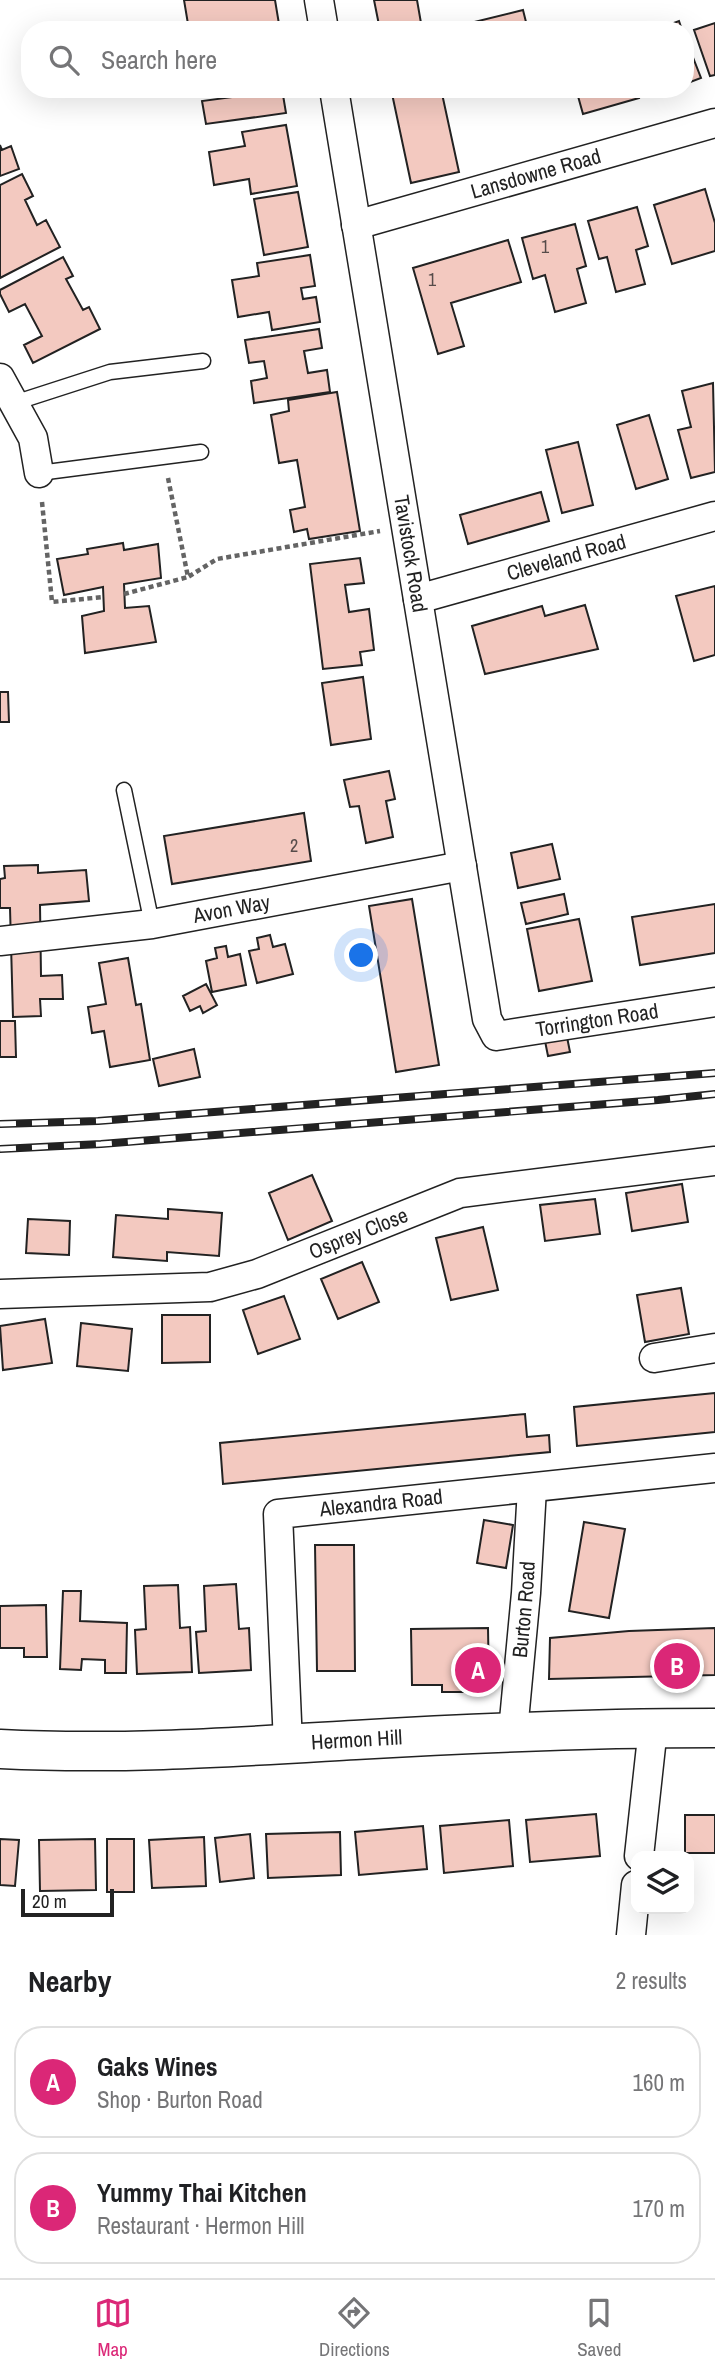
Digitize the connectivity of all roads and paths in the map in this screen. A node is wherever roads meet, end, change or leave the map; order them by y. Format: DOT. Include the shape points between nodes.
graph roads {
  1 [pos="319,0"];
  2 [pos="322,21"];
  3 [pos="335,98"];
  4 [pos="715,123"];
  5 [pos="356,225"];
  6 [pos="204,362"];
  7 [pos="0,378"];
  8 [pos="14,403"];
  9 [pos="201,452"];
  10 [pos="163,457"];
  11 [pos="39,473"];
  12 [pos="715,516"];
  13 [pos="406,527"];
  14 [pos="188,577"];
  15 [pos="124,594"];
  16 [pos="104,597"];
  17 [pos="418,599"];
  18 [pos="124,790"];
  19 [pos="462,866"];
  20 [pos="152,924"];
  21 [pos="0,941"];
  22 [pos="715,1002"];
  23 [pos="487,1019"];
  24 [pos="715,1161"];
  25 [pos="0,1294"];
  26 [pos="715,1348"];
  27 [pos="654,1358"];
  28 [pos="715,1468"];
  29 [pos="532,1488"];
  30 [pos="653,1728"];
  31 [pos="715,1728"];
  32 [pos="513,1731"];
  33 [pos="288,1744"];
  34 [pos="0,1749"];
  35 [pos="640,1851"];
  36 [pos="633,1914"];
  37 [pos="631,1935"];
  1 -- 2 [label="street"];
  3 -- 5 [label="street, Tavistock Road"];
  4 -- 5 [label="street, Lansdowne Road"];
  5 -- 13 [label="street, Tavistock Road"];
  6 -- 8 [label="lane" via="110,372"];
  7 -- 8 [label="street"];
  8 -- 11 [label="street" via="33,438"];
  9 -- 10 [label="lane"];
  10 -- 11 [label="lane"];
  10 -- 14 [label="path"];
  11 -- 16 [label="path" via="52,602"];
  12 -- 17 [label="street, Cleveland Road"];
  13 -- 14 [label="path" via="217,559"];
  13 -- 17 [label="street, Tavistock Road"];
  14 -- 15 [label="path"];
  17 -- 19 [label="street, Tavistock Road"];
  18 -- 20 [label="lane"];
  19 -- 20 [label="street, Avon Way"];
  19 -- 23 [label="street, Tavistock Road"];
  20 -- 21 [label="street, Avon Way"];
  22 -- 23 [label="street, Torrington Road" via="496,1036"];
  24 -- 25 [label="street, Osprey Close" via="460,1193 257,1274 210,1287"];
  26 -- 27 [label="street"];
  28 -- 29 [label="street, Alexandra Road"];
  29 -- 32 [label="street, Burton Road"];
  29 -- 33 [label="street, Alexandra Road" via="278,1514"];
  30 -- 31 [label="main road, Hermon Hill"];
  30 -- 32 [label="main road, Hermon Hill"];
  30 -- 35 [label="street"];
  32 -- 33 [label="main road, Hermon Hill"];
  33 -- 34 [label="main road, Hermon Hill" via="177,1751"];
  36 -- 37 [label="street"];
}
